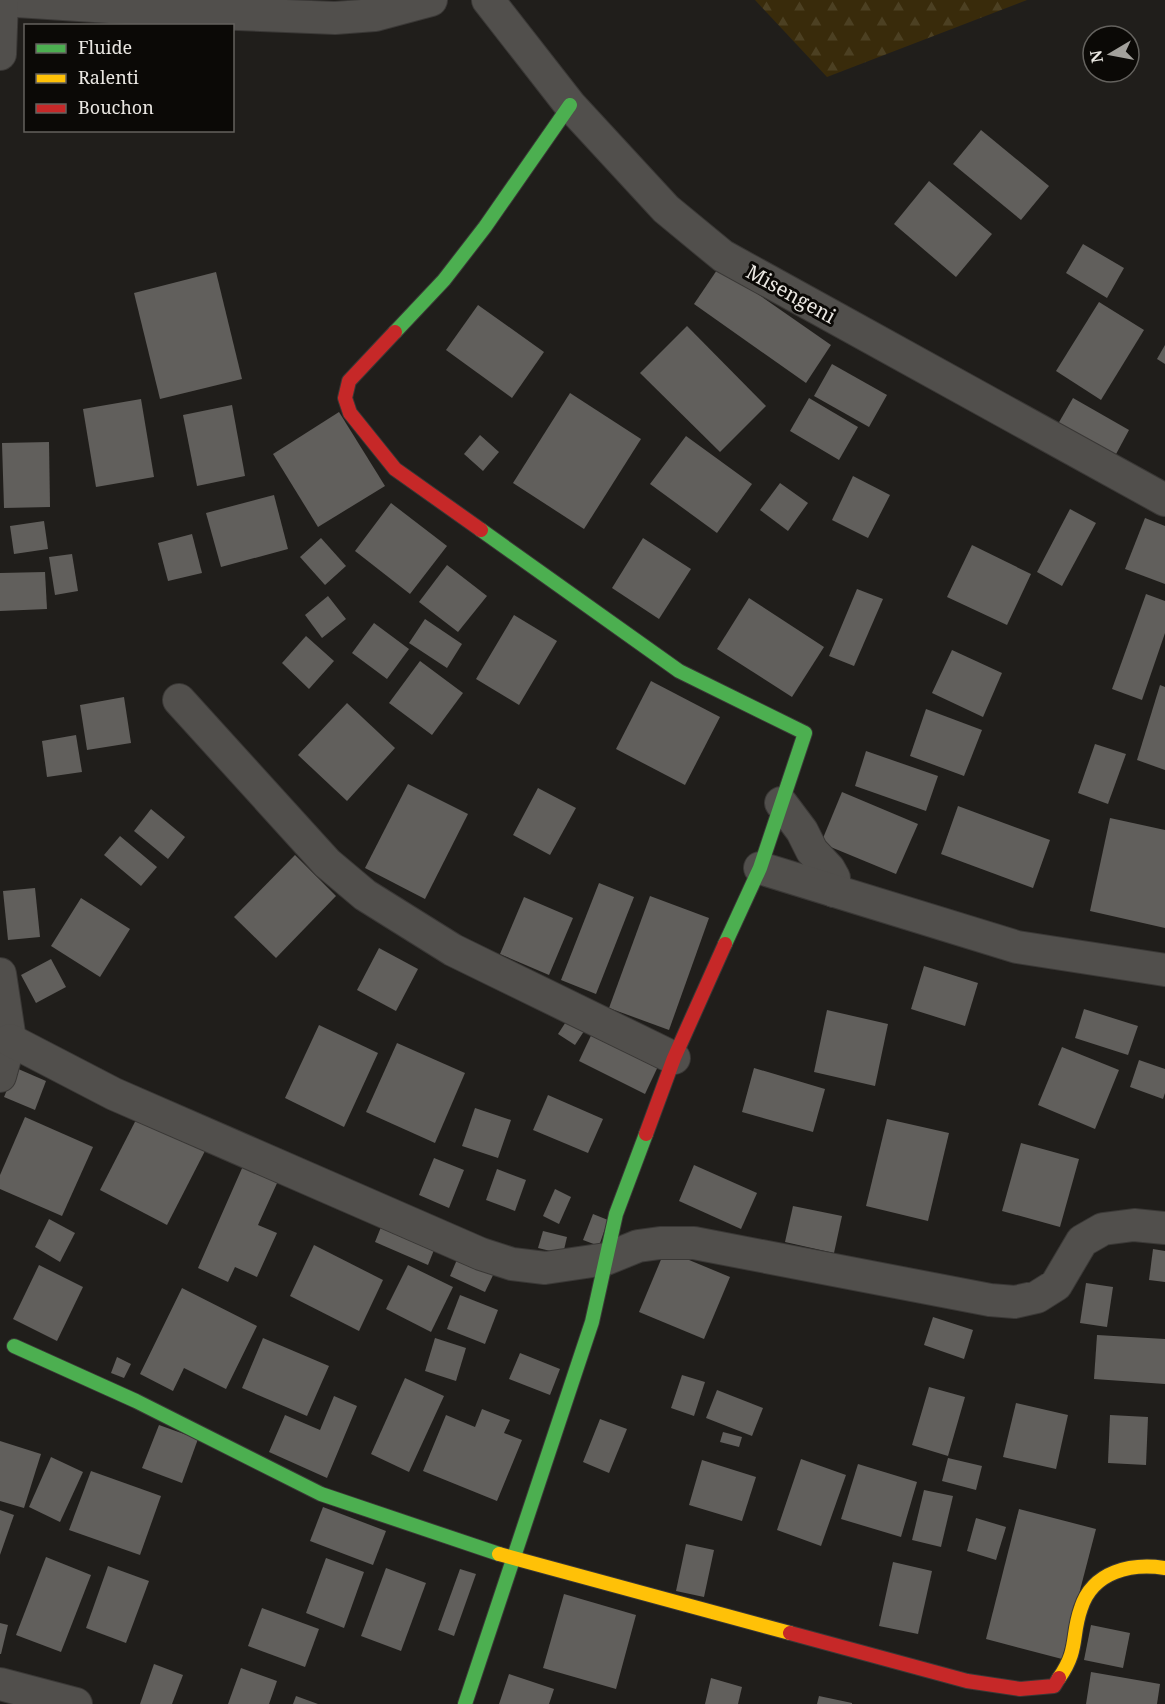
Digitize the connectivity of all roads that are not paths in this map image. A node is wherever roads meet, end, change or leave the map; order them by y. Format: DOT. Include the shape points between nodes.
graph roads {
  1 [pos="1,0"];
  2 [pos="431,0"];
  3 [pos="488,0"];
  4 [pos="0,54"];
  5 [pos="570,105"];
  6 [pos="1165,500"];
  7 [pos="179,700"];
  8 [pos="781,803"];
  9 [pos="760,868"];
  10 [pos="834,891"];
  11 [pos="1165,970"];
  12 [pos="0,974"];
  13 [pos="10,1040"];
  14 [pos="674,1058"];
  15 [pos="0,1076"];
  16 [pos="1165,1228"];
  17 [pos="606,1259"];
  18 [pos="14,1346"];
  19 [pos="512,1559"];
  20 [pos="1165,1568"];
  21 [pos="0,1684"];
  22 [pos="76,1704"];
  23 [pos="465,1704"];
  1 -- 2 [label="street" via="335,18 375,15"];
  1 -- 4 [label="street"];
  3 -- 5 [label="street, Misengeni"];
  5 -- 6 [label="street, Misengeni" via="666,208 723,256"];
  5 -- 8 [label="street" via="444,280 349,381 345,398 350,413 395,469 678,671 805,734"];
  7 -- 14 [label="street" via="327,863 365,895 453,950"];
  8 -- 9 [label="street"];
  8 -- 10 [label="street" via="812,851 829,869"];
  9 -- 10 [label="street"];
  9 -- 14 [label="street"];
  10 -- 11 [label="street" via="1017,947"];
  12 -- 13 [label="street"];
  13 -- 15 [label="street"];
  13 -- 17 [label="street" via="114,1094 481,1254 512,1264 545,1268"];
  14 -- 17 [label="street" via="616,1214"];
  16 -- 17 [label="street" via="1134,1225 1103,1229 1082,1241 1056,1285 1037,1297 1015,1302 694,1244 638,1246"];
  17 -- 19 [label="street" via="592,1322"];
  18 -- 19 [label="street" via="136,1401 321,1494"];
  19 -- 20 [label="street" via="967,1681 1020,1689 1054,1686 1073,1657 1082,1607 1096,1584 1115,1570 1148,1565"];
  19 -- 23 [label="street"];
  21 -- 22 [label="street"];
}
